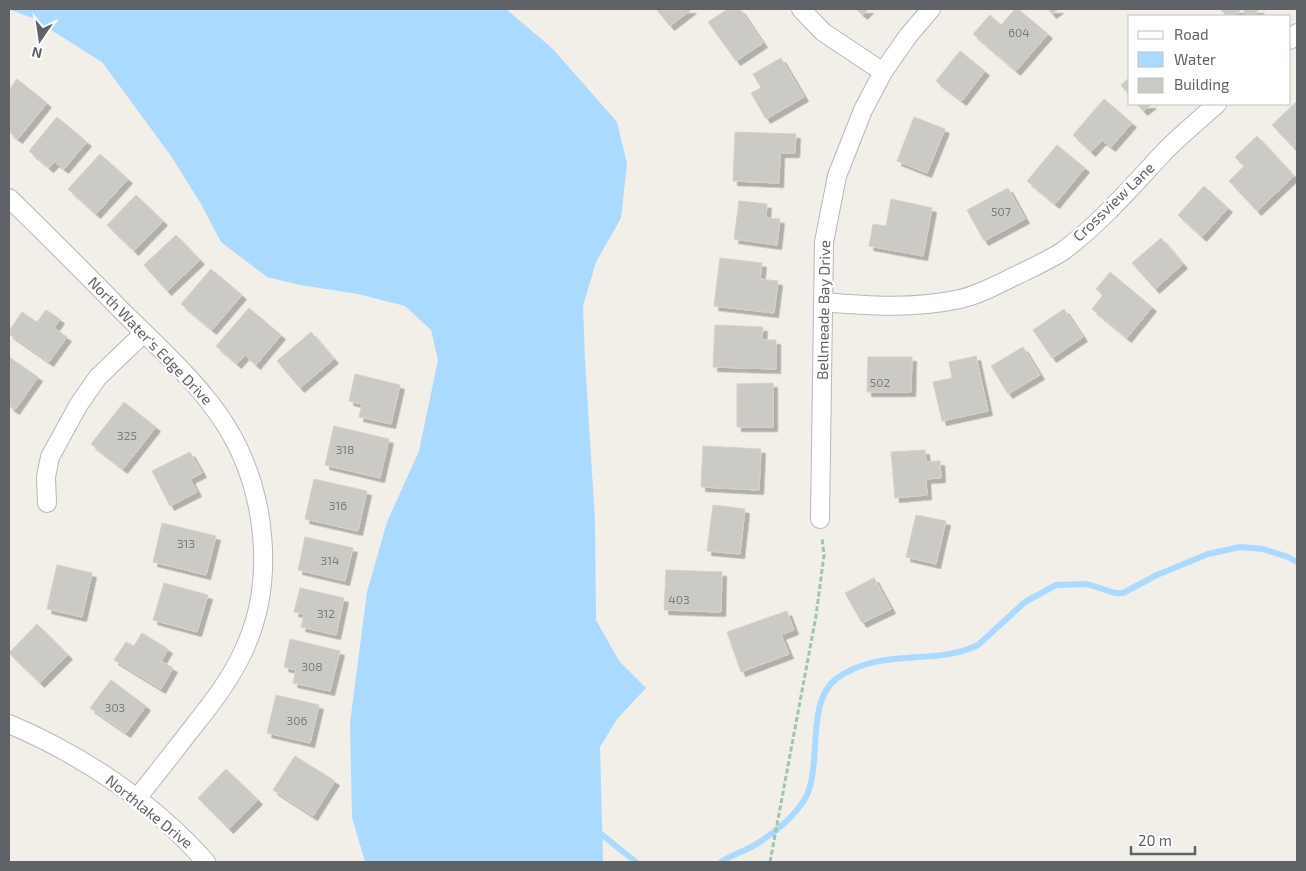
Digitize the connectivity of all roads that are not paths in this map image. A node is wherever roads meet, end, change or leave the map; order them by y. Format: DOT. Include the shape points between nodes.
graph roads {
  1 [pos="801,9"];
  2 [pos="931,9"];
  3 [pos="883,72"];
  4 [pos="1216,105"];
  5 [pos="9,198"];
  6 [pos="823,302"];
  7 [pos="144,333"];
  8 [pos="48,503"];
  9 [pos="820,519"];
  10 [pos="9,724"];
  11 [pos="137,798"];
  12 [pos="206,862"];
  1 -- 3 [label="street" via="823,32"];
  2 -- 3 [label="street, Bellmeade Bay Drive"];
  3 -- 6 [label="street, Bellmeade Bay Drive" via="863,110 837,176 824,242"];
  4 -- 6 [label="street, Crossview Lane" via="1167,149 1086,232 1041,263 982,292 960,299 908,306"];
  5 -- 7 [label="street, North Water's Edge Drive"];
  6 -- 9 [label="street, Bellmeade Bay Drive"];
  7 -- 8 [label="street" via="98,378 79,404 50,456 46,477"];
  7 -- 11 [label="street, North Water's Edge Drive" via="213,406 235,442 254,487 264,554 253,625 232,674"];
  10 -- 11 [label="street, Northlake Drive" via="56,746"];
  11 -- 12 [label="street, Northlake Drive"];
}
